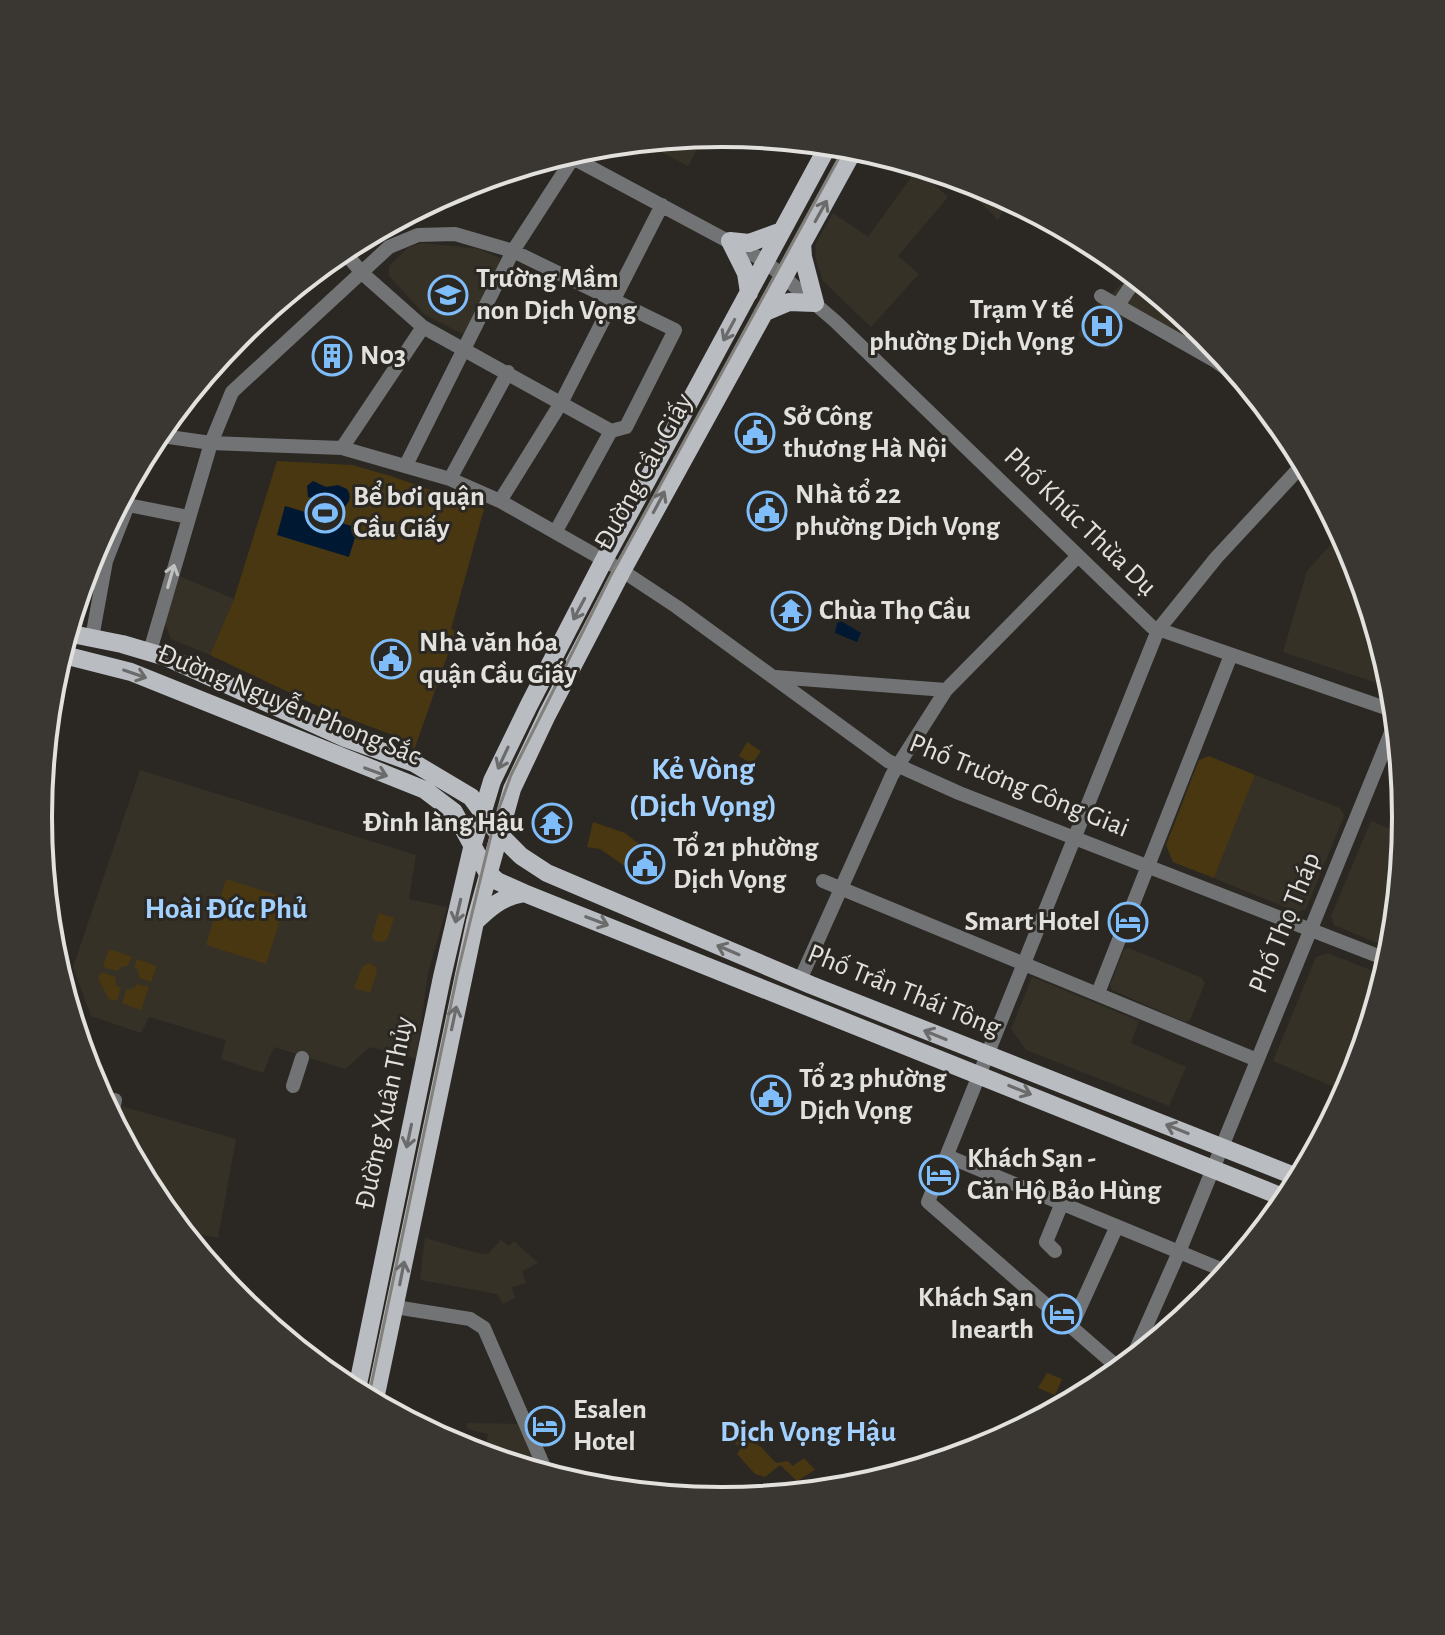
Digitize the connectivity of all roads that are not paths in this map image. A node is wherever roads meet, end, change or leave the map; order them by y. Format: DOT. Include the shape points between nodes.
graph roads {
  1 [pos="823,155"];
  2 [pos="849,159"];
  3 [pos="584,162"];
  4 [pos="564,166"];
  5 [pos="662,205"];
  6 [pos="782,231"];
  7 [pos="730,241"];
  8 [pos="802,243"];
  9 [pos="513,251"];
  10 [pos="351,260"];
  11 [pos="765,261"];
  12 [pos="362,273"];
  13 [pos="783,275"];
  14 [pos="1131,286"];
  15 [pos="749,293"];
  16 [pos="1101,296"];
  17 [pos="615,301"];
  18 [pos="815,303"];
  19 [pos="1118,305"];
  20 [pos="763,313"];
  21 [pos="423,327"];
  22 [pos="466,349"];
  23 [pos="1212,359"];
  24 [pos="508,372"];
  25 [pos="561,403"];
  26 [pos="611,431"];
  27 [pos="171,437"];
  28 [pos="211,443"];
  29 [pos="342,448"];
  30 [pos="406,465"];
  31 [pos="1296,471"];
  32 [pos="450,479"];
  33 [pos="500,501"];
  34 [pos="129,505"];
  35 [pos="124,516"];
  36 [pos="188,517"];
  37 [pos="556,531"];
  38 [pos="1078,556"];
  39 [pos="604,560"];
  40 [pos="106,561"];
  41 [pos="622,571"];
  42 [pos="1158,630"];
  43 [pos="78,635"];
  44 [pos="92,638"];
  45 [pos="150,651"];
  46 [pos="1231,655"];
  47 [pos="72,657"];
  48 [pos="775,677"];
  49 [pos="946,690"];
  50 [pos="266,702"];
  51 [pos="529,705"];
  52 [pos="1384,710"];
  53 [pos="547,715"];
  54 [pos="256,723"];
  55 [pos="1388,738"];
  56 [pos="898,766"];
  57 [pos="482,813"];
  58 [pos="498,833"];
  59 [pos="1074,837"];
  60 [pos="473,844"];
  61 [pos="1147,865"];
  62 [pos="487,872"];
  63 [pos="823,881"];
  64 [pos="842,888"];
  65 [pos="524,893"];
  66 [pos="475,922"];
  67 [pos="1311,929"];
  68 [pos="1378,956"];
  69 [pos="1023,963"];
  70 [pos="800,980"];
  71 [pos="1098,993"];
  72 [pos="792,999"];
  73 [pos="987,1055"];
  74 [pos="302,1058"];
  75 [pos="1257,1060"];
  76 [pos="980,1075"];
  77 [pos="293,1086"];
  78 [pos="415,1107"];
  79 [pos="435,1111"];
  80 [pos="1222,1148"];
  81 [pos="947,1156"];
  82 [pos="1213,1169"];
  83 [pos="1290,1174"];
  84 [pos="1277,1195"];
  85 [pos="1062,1203"];
  86 [pos="1117,1226"];
  87 [pos="1055,1251"];
  88 [pos="1179,1252"];
  89 [pos="1219,1268"];
  90 [pos="395,1307"];
  91 [pos="1071,1327"];
  92 [pos="1139,1343"];
  93 [pos="1112,1363"];
  94 [pos="359,1380"];
  95 [pos="377,1392"];
  96 [pos="542,1463"];
  1 -- 6 [label="main road, Đường Cầu Giấy"];
  8 -- 2 [label="main road, Đường Cầu Giấy, one-way"];
  3 -- 5 [label="street, Phố Khúc Thừa Dụ"];
  4 -- 9 [label="street"];
  5 -- 7 [label="street, Phố Khúc Thừa Dụ"];
  5 -- 17 [label="street"];
  6 -- 7 [label="main road" via="749,243"];
  6 -- 11 [label="main road, Đường Cầu Giấy"];
  7 -- 11 [label="street, Phố Khúc Thừa Dụ"];
  7 -- 15 [label="main road" via="746,273"];
  8 -- 13 [label="main road, Đường Cầu Giấy"];
  8 -- 18 [label="main road"];
  9 -- 12 [label="street" via="455,234 418,235 389,247"];
  9 -- 17 [label="street"];
  9 -- 22 [label="street"];
  10 -- 12 [label="street"];
  11 -- 13 [label="street, Phố Khúc Thừa Dụ"];
  11 -- 15 [label="main road, Đường Cầu Giấy"];
  12 -- 21 [label="street"];
  12 -- 28 [label="street" via="232,392"];
  13 -- 18 [label="street, Phố Khúc Thừa Dụ"];
  13 -- 20 [label="main road, Đường Cầu Giấy"];
  14 -- 19 [label="street"];
  15 -- 39 [label="main road, Đường Cầu Giấy, one-way"];
  16 -- 19 [label="street"];
  17 -- 25 [label="street"];
  17 -- 26 [label="street" via="675,330 626,427"];
  18 -- 20 [label="main road" via="789,302"];
  18 -- 38 [label="street, Phố Khúc Thừa Dụ"];
  19 -- 23 [label="street"];
  41 -- 20 [label="main road, Đường Cầu Giấy, one-way"];
  21 -- 22 [label="street"];
  21 -- 29 [label="street"];
  22 -- 24 [label="street"];
  22 -- 30 [label="street"];
  24 -- 25 [label="street"];
  24 -- 32 [label="street"];
  25 -- 26 [label="street"];
  25 -- 33 [label="street"];
  26 -- 37 [label="street"];
  27 -- 28 [label="street, Phố Trương Công Giai"];
  28 -- 29 [label="street, Phố Trương Công Giai"];
  28 -- 36 [label="street"];
  29 -- 30 [label="street, Phố Trương Công Giai"];
  30 -- 32 [label="street, Phố Trương Công Giai"];
  31 -- 42 [label="street"];
  32 -- 33 [label="street, Phố Trương Công Giai"];
  33 -- 37 [label="street, Phố Trương Công Giai"];
  34 -- 36 [label="street"];
  35 -- 40 [label="street"];
  45 -- 36 [label="street, one-way"];
  37 -- 39 [label="street, Phố Trương Công Giai"];
  38 -- 42 [label="street, Phố Khúc Thừa Dụ"];
  38 -- 49 [label="street"];
  39 -- 41 [label="street, Phố Trương Công Giai"];
  39 -- 51 [label="main road, Đường Cầu Giấy, one-way"];
  40 -- 44 [label="street"];
  41 -- 48 [label="street, Phố Trương Công Giai"];
  41 -- 53 [label="main road, Đường Cầu Giấy"];
  42 -- 46 [label="street, Phố Khúc Thừa Dụ"];
  42 -- 59 [label="street"];
  43 -- 44 [label="main road, Đường Nguyễn Phong Sắc"];
  44 -- 45 [label="main road, Đường Nguyễn Phong Sắc"];
  45 -- 50 [label="main road, Đường Nguyễn Phong Sắc"];
  46 -- 52 [label="street, Phố Khúc Thừa Dụ"];
  46 -- 61 [label="street"];
  47 -- 54 [label="main road, Đường Nguyễn Phong Sắc, one-way" via="131,672"];
  48 -- 49 [label="street"];
  48 -- 56 [label="street, Phố Trương Công Giai"];
  49 -- 56 [label="street"];
  50 -- 54 [label="main road"];
  50 -- 57 [label="main road, Đường Nguyễn Phong Sắc" via="414,763 471,797"];
  51 -- 53 [label="main road"];
  51 -- 57 [label="main road, Đường Cầu Giấy, one-way"];
  53 -- 58 [label="main road, Đường Cầu Giấy"];
  54 -- 60 [label="main road, Đường Nguyễn Phong Sắc, one-way" via="425,790 454,812"];
  55 -- 67 [label="street, Phố Thọ Tháp"];
  56 -- 59 [label="street, Phố Trương Công Giai"];
  56 -- 64 [label="street"];
  57 -- 58 [label="main road, Đường Nguyễn Phong Sắc"];
  57 -- 60 [label="main road, Đường Xuân Thủy"];
  58 -- 62 [label="main road, Đường Cầu Giấy"];
  70 -- 58 [label="main road, Phố Trần Thái Tông, one-way" via="547,873"];
  59 -- 61 [label="street, Phố Trương Công Giai"];
  59 -- 69 [label="street"];
  60 -- 62 [label="main road, Đường Nguyễn Phong Sắc"];
  60 -- 78 [label="main road, Đường Xuân Thủy, one-way"];
  61 -- 67 [label="street, Phố Trương Công Giai"];
  61 -- 71 [label="street"];
  62 -- 65 [label="main road, Phố Trần Thái Tông"];
  62 -- 66 [label="main road, Đường Xuân Thủy"];
  63 -- 64 [label="street"];
  64 -- 69 [label="street"];
  64 -- 70 [label="street"];
  65 -- 66 [label="main road" via="497,903"];
  65 -- 72 [label="main road, Phố Trần Thái Tông, one-way"];
  79 -- 66 [label="main road, Đường Xuân Thủy, one-way"];
  67 -- 68 [label="street, Phố Trương Công Giai"];
  67 -- 75 [label="street, Phố Thọ Tháp"];
  69 -- 71 [label="street"];
  69 -- 73 [label="street"];
  70 -- 72 [label="main road"];
  73 -- 70 [label="main road, Phố Trần Thái Tông, one-way"];
  71 -- 75 [label="street"];
  72 -- 76 [label="main road, Phố Trần Thái Tông"];
  73 -- 76 [label="street"];
  80 -- 73 [label="main road, Phố Trần Thái Tông, one-way"];
  74 -- 77 [label="street"];
  75 -- 80 [label="street, Phố Thọ Tháp"];
  76 -- 81 [label="street"];
  76 -- 82 [label="main road, Phố Trần Thái Tông, one-way"];
  78 -- 79 [label="main road"];
  78 -- 94 [label="main road, Đường Xuân Thủy, one-way"];
  90 -- 79 [label="main road, Đường Xuân Thủy, one-way"];
  80 -- 82 [label="street, Phố Thọ Tháp"];
  80 -- 83 [label="main road, Phố Trần Thái Tông"];
  81 -- 85 [label="street"];
  81 -- 91 [label="street" via="928,1202"];
  82 -- 84 [label="main road, Phố Trần Thái Tông"];
  82 -- 88 [label="street, Phố Thọ Tháp"];
  85 -- 86 [label="street"];
  85 -- 87 [label="street" via="1046,1242"];
  86 -- 88 [label="street"];
  86 -- 91 [label="street"];
  88 -- 89 [label="street"];
  88 -- 92 [label="street, Phố Thọ Tháp"];
  90 -- 95 [label="main road, Đường Xuân Thủy"];
  90 -- 96 [label="street" via="470,1319 484,1328"];
  91 -- 93 [label="street"];
}
